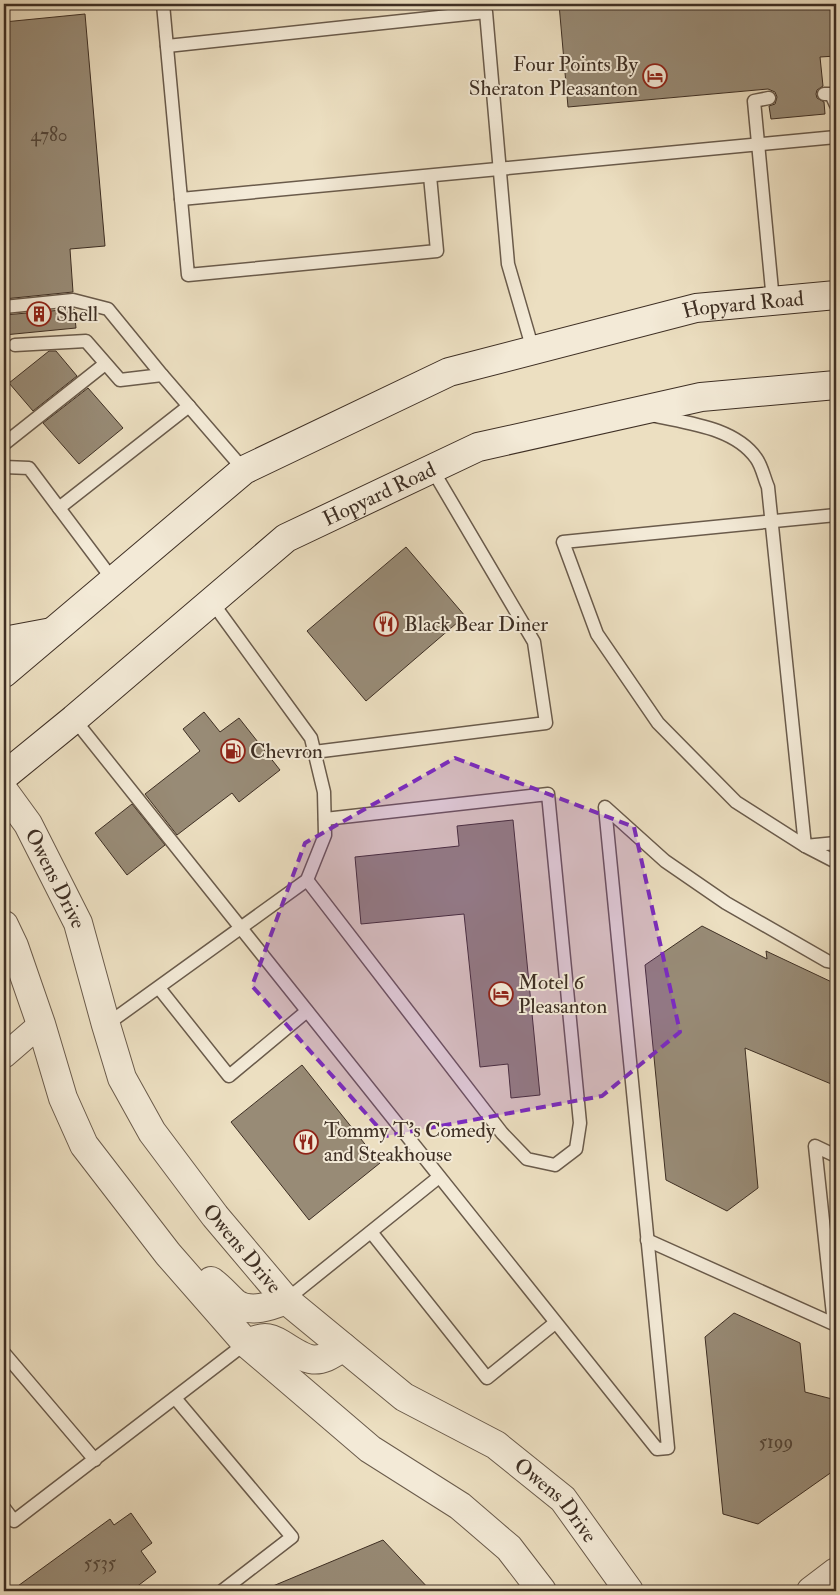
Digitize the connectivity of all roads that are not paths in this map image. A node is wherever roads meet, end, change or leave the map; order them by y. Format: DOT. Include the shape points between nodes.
graph roads {
  1 [pos="163,4"];
  2 [pos="167,46"];
  3 [pos="824,94"];
  4 [pos="769,98"];
  5 [pos="836,105"];
  6 [pos="836,137"];
  7 [pos="758,145"];
  8 [pos="499,169"];
  9 [pos="430,176"];
  10 [pos="181,199"];
  11 [pos="836,295"];
  12 [pos="773,301"];
  13 [pos="4,307"];
  14 [pos="15,345"];
  15 [pos="534,350"];
  16 [pos="105,364"];
  17 [pos="162,375"];
  18 [pos="836,385"];
  19 [pos="189,406"];
  20 [pos="634,411"];
  21 [pos="4,444"];
  22 [pos="4,467"];
  23 [pos="432,469"];
  24 [pos="244,470"];
  25 [pos="59,508"];
  26 [pos="836,515"];
  27 [pos="770,521"];
  28 [pos="113,580"];
  29 [pos="212,602"];
  30 [pos="53,632"];
  31 [pos="4,641"];
  32 [pos="4,673"];
  33 [pos="74,719"];
  34 [pos="314,752"];
  35 [pos="4,776"];
  36 [pos="4,791"];
  37 [pos="325,819"];
  38 [pos="836,843"];
  39 [pos="805,846"];
  40 [pos="836,862"];
  41 [pos="307,880"];
  42 [pos="4,925"];
  43 [pos="240,928"];
  44 [pos="836,964"];
  45 [pos="159,988"];
  46 [pos="307,1011"];
  47 [pos="41,1024"];
  48 [pos="106,1025"];
  49 [pos="4,1056"];
  50 [pos="836,1156"];
  51 [pos="439,1177"];
  52 [pos="371,1232"];
  53 [pos="647,1240"];
  54 [pos="186,1274"];
  55 [pos="286,1300"];
  56 [pos="555,1323"];
  57 [pos="835,1324"];
  58 [pos="246,1343"];
  59 [pos="343,1347"];
  60 [pos="4,1353"];
  61 [pos="175,1398"];
  62 [pos="95,1460"];
  63 [pos="4,1508"];
  64 [pos="836,1572"];
  65 [pos="222,1591"];
  66 [pos="542,1591"];
  67 [pos="629,1591"];
  68 [pos="811,1591"];
  1 -- 2 [label="lane"];
  2 -- 8 [label="lane" via="486,12"];
  2 -- 10 [label="lane"];
  3 -- 5 [label="lane" via="831,94"];
  4 -- 7 [label="lane" via="754,101"];
  6 -- 7 [label="lane"];
  7 -- 8 [label="lane"];
  7 -- 12 [label="lane"];
  8 -- 9 [label="lane"];
  8 -- 15 [label="lane" via="508,264"];
  9 -- 10 [label="lane"];
  9 -- 10 [label="lane" via="437,250 188,275"];
  11 -- 12 [label="street, Hopyard Road"];
  12 -- 15 [label="street, Hopyard Road" via="696,308"];
  13 -- 17 [label="lane" via="73,300 108,309"];
  14 -- 16 [label="lane" via="86,341"];
  15 -- 24 [label="street, Hopyard Road" via="449,372"];
  16 -- 17 [label="lane" via="120,380"];
  16 -- 21 [label="lane"];
  17 -- 19 [label="lane"];
  18 -- 20 [label="street, Hopyard Road" via="701,397"];
  19 -- 24 [label="lane"];
  19 -- 25 [label="lane"];
  20 -- 23 [label="street, Hopyard Road" via="478,447"];
  20 -- 27 [label="lane" via="718,431 746,447 758,460 768,487"];
  22 -- 25 [label="lane" via="29,468"];
  23 -- 29 [label="street, Hopyard Road" via="286,538"];
  23 -- 34 [label="lane" via="534,642 546,723"];
  24 -- 28 [label="street, Hopyard Road"];
  25 -- 28 [label="lane"];
  26 -- 27 [label="lane"];
  27 -- 39 [label="lane"];
  27 -- 39 [label="lane" via="563,542 597,634 658,723 736,802"];
  28 -- 30 [label="street, Hopyard Road"];
  29 -- 33 [label="street, Hopyard Road"];
  29 -- 34 [label="lane" via="311,738"];
  30 -- 31 [label="street"];
  30 -- 32 [label="street, Hopyard Road"];
  33 -- 35 [label="street, Hopyard Road"];
  33 -- 43 [label="lane"];
  34 -- 37 [label="lane" via="324,792"];
  36 -- 48 [label="street, Owens Drive" via="28,824 78,923"];
  37 -- 41 [label="lane" via="325,835"];
  37 -- 41 [label="lane" via="548,794 580,1123 576,1149 555,1165 527,1159 502,1133"];
  38 -- 39 [label="lane"];
  39 -- 40 [label="lane"];
  41 -- 43 [label="lane"];
  42 -- 47 [label="street"];
  43 -- 45 [label="lane"];
  43 -- 46 [label="lane"];
  44 -- 53 [label="lane" via="726,903 665,861 605,807"];
  45 -- 46 [label="lane" via="229,1076"];
  45 -- 48 [label="lane"];
  46 -- 51 [label="lane"];
  47 -- 49 [label="street"];
  47 -- 54 [label="street" via="63,1098 84,1144"];
  48 -- 55 [label="street, Owens Drive" via="122,1078 152,1132 215,1216"];
  50 -- 57 [label="lane" via="815,1146"];
  51 -- 52 [label="lane"];
  51 -- 56 [label="lane"];
  52 -- 55 [label="lane"];
  52 -- 56 [label="lane" via="487,1378"];
  53 -- 56 [label="lane" via="668,1448 657,1449"];
  53 -- 57 [label="lane"];
  54 -- 55 [label="street" via="203,1276 244,1308 268,1307"];
  54 -- 58 [label="street"];
  55 -- 59 [label="street, Owens Drive"];
  58 -- 59 [label="street" via="266,1338 303,1358 316,1361"];
  58 -- 61 [label="lane"];
  58 -- 66 [label="street" via="370,1449 460,1506 509,1548"];
  59 -- 67 [label="street, Owens Drive" via="404,1397 496,1445 563,1499"];
  60 -- 62 [label="lane"];
  61 -- 62 [label="lane"];
  61 -- 65 [label="lane" via="292,1537"];
  62 -- 63 [label="lane" via="14,1521"];
  64 -- 68 [label="street"];
}
